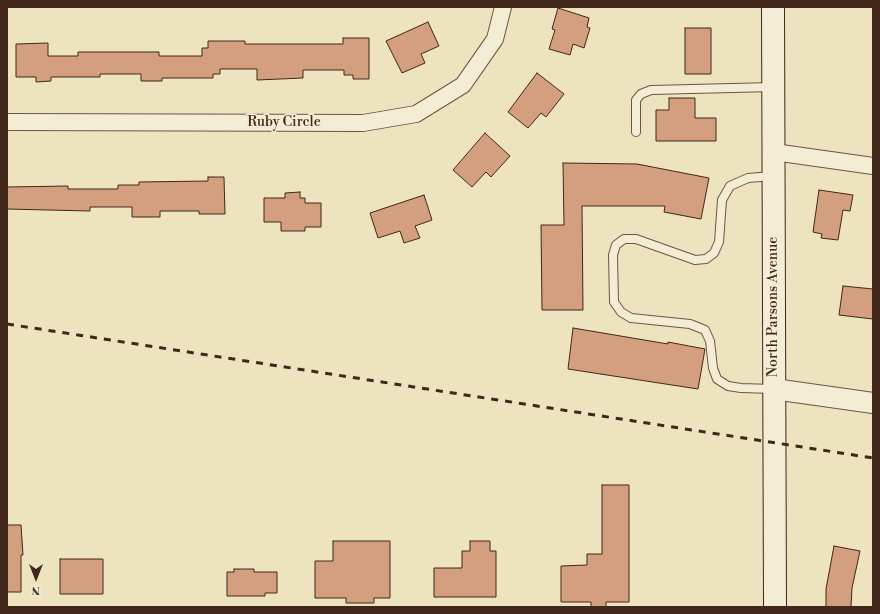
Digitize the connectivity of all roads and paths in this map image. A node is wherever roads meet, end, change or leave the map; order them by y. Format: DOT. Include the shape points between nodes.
graph roads {
  1 [pos="503,7"];
  2 [pos="773,7"];
  3 [pos="773,87"];
  4 [pos="7,122"];
  5 [pos="636,132"];
  6 [pos="774,152"];
  7 [pos="873,166"];
  8 [pos="773,176"];
  9 [pos="774,389"];
  10 [pos="873,403"];
  11 [pos="775,607"];
  1 -- 4 [label="street, Ruby Circle" via="495,39 463,85 416,114 363,123"];
  2 -- 3 [label="main road, North Parsons Avenue"];
  3 -- 5 [label="lane" via="651,90 641,94 636,100"];
  3 -- 6 [label="main road, North Parsons Avenue"];
  6 -- 7 [label="street"];
  6 -- 8 [label="main road, North Parsons Avenue"];
  8 -- 9 [label="main road, North Parsons Avenue"];
  8 -- 9 [label="lane" via="748,178 730,186 722,200 719,242 714,253 706,259 694,260 636,239 624,239 616,245 613,255 614,302 620,312 631,318 690,324 705,330 710,341 717,379 728,386"];
  9 -- 10 [label="street"];
  9 -- 11 [label="main road, North Parsons Avenue"];
}
